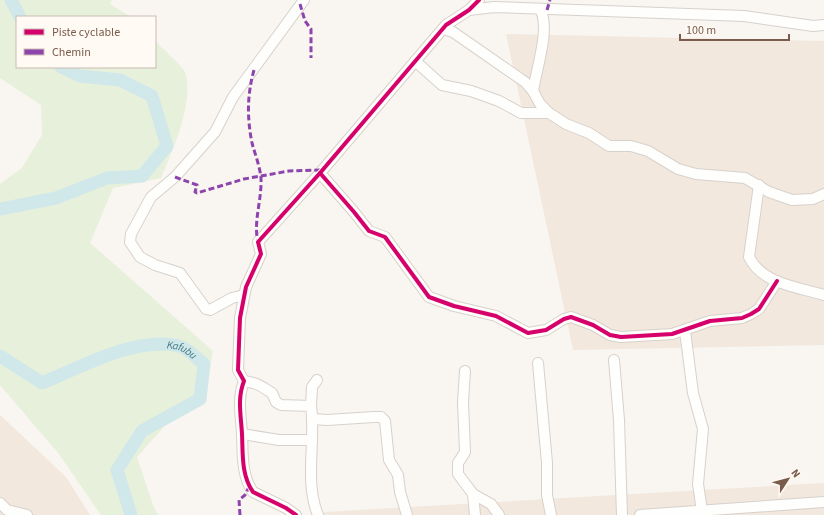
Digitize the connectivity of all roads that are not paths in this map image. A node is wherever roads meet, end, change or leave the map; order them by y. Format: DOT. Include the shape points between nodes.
graph roads {
  1 [pos="304,0"];
  2 [pos="479,0"];
  3 [pos="540,9"];
  4 [pos="470,10"];
  5 [pos="824,25"];
  6 [pos="443,29"];
  7 [pos="415,61"];
  8 [pos="533,91"];
  9 [pos="549,113"];
  10 [pos="320,173"];
  11 [pos="758,185"];
  12 [pos="824,194"];
  13 [pos="777,281"];
  14 [pos="824,295"];
  15 [pos="244,296"];
  16 [pos="685,331"];
  17 [pos="614,360"];
  18 [pos="538,363"];
  19 [pos="465,371"];
  20 [pos="317,380"];
  21 [pos="244,382"];
  22 [pos="311,406"];
  23 [pos="313,419"];
  24 [pos="242,434"];
  25 [pos="312,440"];
  26 [pos="473,494"];
  27 [pos="824,502"];
  28 [pos="0,503"];
  29 [pos="702,511"];
  30 [pos="27,515"];
  31 [pos="296,515"];
  32 [pos="318,515"];
  33 [pos="407,515"];
  34 [pos="475,515"];
  35 [pos="499,515"];
  36 [pos="551,515"];
  37 [pos="622,515"];
  38 [pos="640,515"];
  1 -- 15 [label="street" via="233,97 215,132 175,177 152,197 131,234 130,242 140,257 180,274 206,309 210,310 232,298"];
  2 -- 4 [label="street"];
  3 -- 4 [label="street" via="494,7"];
  3 -- 5 [label="street" via="744,16 812,26"];
  3 -- 8 [label="street" via="545,19"];
  4 -- 6 [label="street"];
  6 -- 7 [label="street"];
  6 -- 8 [label="street" via="453,32 492,58 526,82"];
  7 -- 9 [label="street" via="442,85 471,91 499,101 521,113"];
  7 -- 10 [label="street"];
  8 -- 9 [label="street"];
  9 -- 11 [label="street" via="609,146 631,146 648,151 678,169 696,174 745,178"];
  10 -- 15 [label="street" via="258,242 261,254"];
  10 -- 16 [label="street" via="369,231 385,237 429,297 496,316 528,333 546,330 571,317 620,337"];
  11 -- 12 [label="street" via="792,200 814,199"];
  11 -- 13 [label="street" via="749,257 758,271"];
  13 -- 14 [label="street"];
  13 -- 16 [label="street" via="759,309 751,314 742,318 710,321"];
  15 -- 21 [label="street" via="239,331 238,370"];
  16 -- 29 [label="street" via="693,393 703,429 698,484"];
  17 -- 37 [label="street"];
  18 -- 36 [label="street" via="547,463 547,494"];
  19 -- 26 [label="street" via="465,452 457,468 458,474"];
  20 -- 22 [label="street" via="312,388"];
  21 -- 22 [label="street" via="261,385 272,393 281,406"];
  21 -- 24 [label="street" via="240,388 239,399"];
  22 -- 23 [label="street"];
  23 -- 25 [label="street"];
  23 -- 33 [label="street" via="381,417 385,421 390,460 398,475"];
  24 -- 25 [label="street" via="279,440"];
  24 -- 31 [label="street" via="242,459 252,490"];
  25 -- 32 [label="street" via="311,491"];
  26 -- 34 [label="street"];
  26 -- 35 [label="street" via="491,504"];
  27 -- 29 [label="street"];
  28 -- 30 [label="street" via="6,510"];
  29 -- 38 [label="street"];
}
